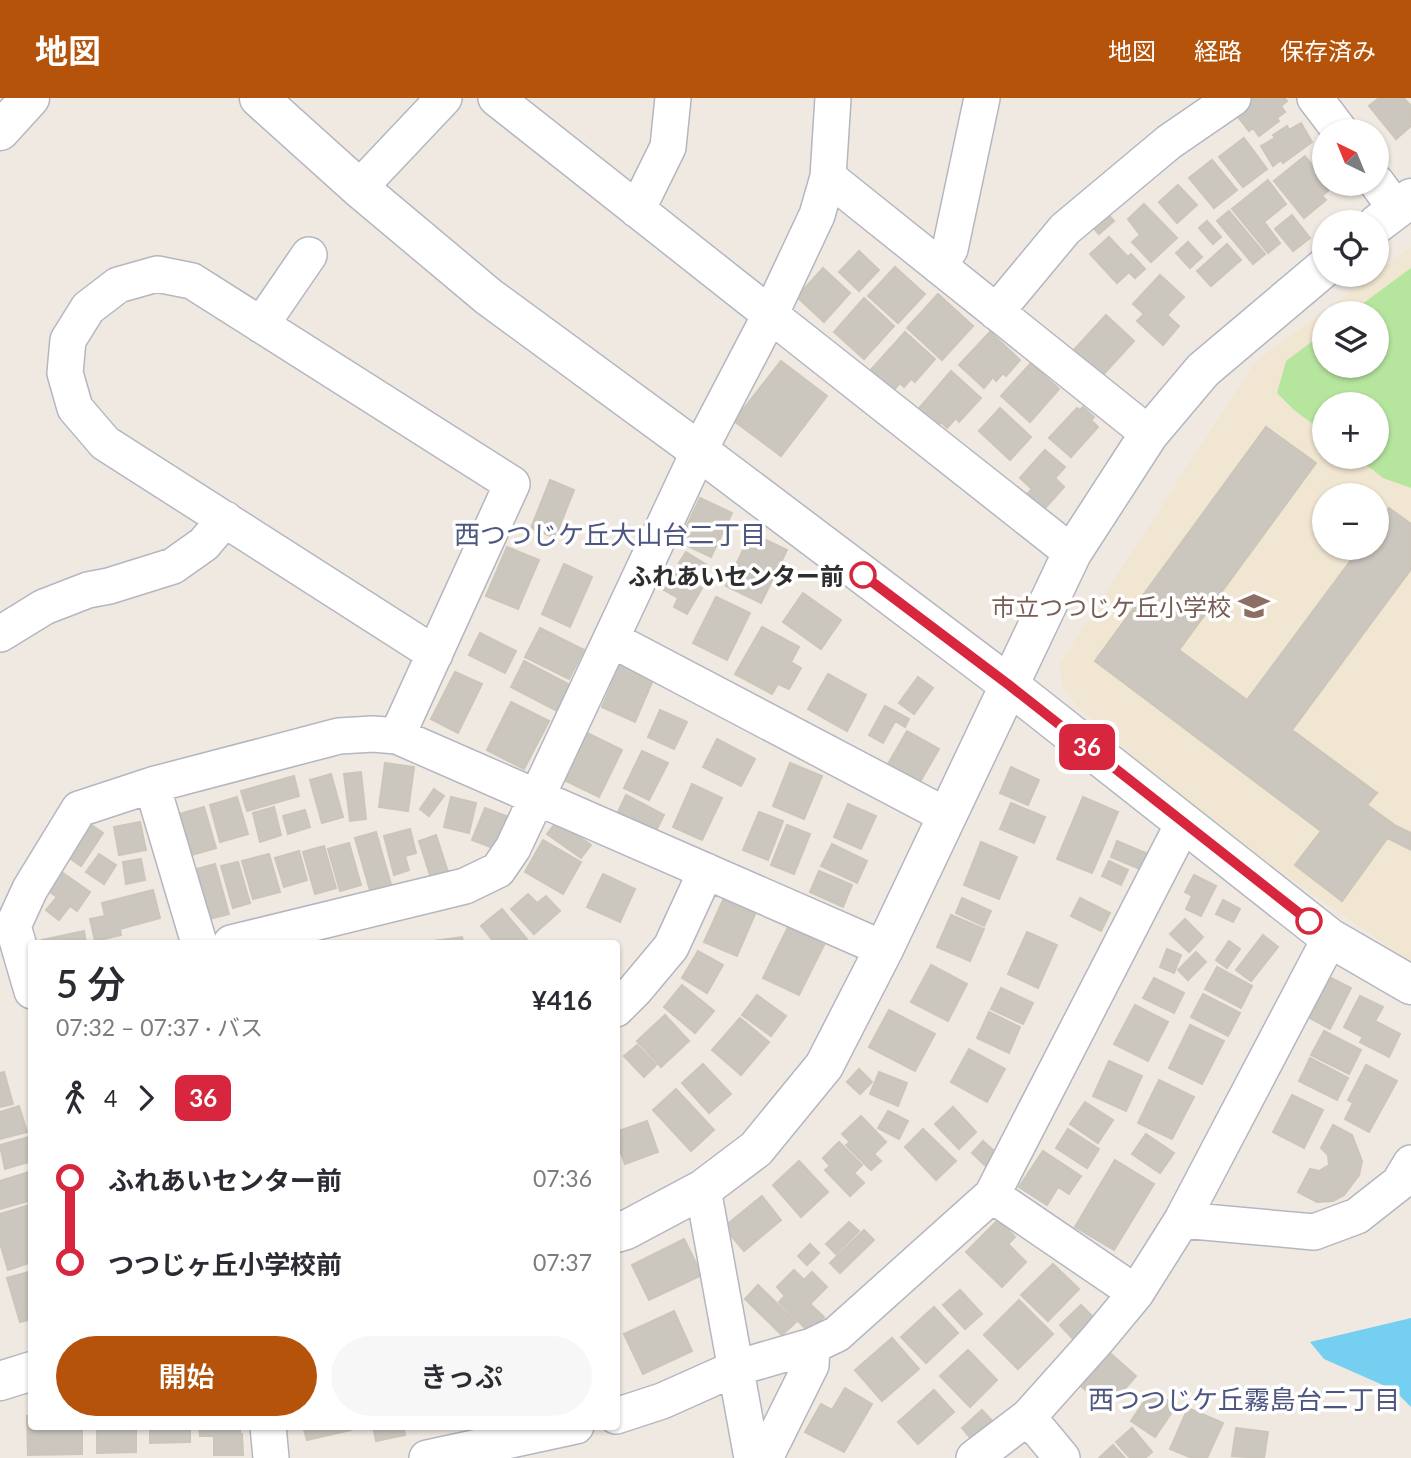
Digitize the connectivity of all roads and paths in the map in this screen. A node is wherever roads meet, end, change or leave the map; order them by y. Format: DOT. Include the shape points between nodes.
graph roads {
  1 [pos="30,98"];
  2 [pos="259,98"];
  3 [pos="444,98"];
  4 [pos="496,98"];
  5 [pos="673,98"];
  6 [pos="833,98"];
  7 [pos="982,98"];
  8 [pos="1233,98"];
  9 [pos="1315,98"];
  10 [pos="1330,119"];
  11 [pos="0,131"];
  12 [pos="828,177"];
  13 [pos="359,188"];
  14 [pos="637,210"];
  15 [pos="309,255"];
  16 [pos="939,266"];
  17 [pos="1312,278"];
  18 [pos="996,312"];
  19 [pos="770,315"];
  20 [pos="261,325"];
  21 [pos="1149,434"];
  22 [pos="699,451"];
  23 [pos="225,519"];
  24 [pos="1072,553"];
  25 [pos="0,634"];
  26 [pos="611,639"];
  27 [pos="435,654"];
  28 [pos="1009,685"];
  29 [pos="397,736"];
  30 [pos="152,785"];
  31 [pos="537,797"];
  32 [pos="947,816"];
  33 [pos="1184,822"];
  34 [pos="706,871"];
  35 [pos="1330,938"];
  36 [pos="198,940"];
  37 [pos="243,940"];
  38 [pos="884,949"];
  39 [pos="28,977"];
  40 [pos="1411,985"];
  41 [pos="620,1005"];
  42 [pos="1411,1163"];
  43 [pos="703,1189"];
  44 [pos="992,1195"];
  45 [pos="1182,1220"];
  46 [pos="620,1232"];
  47 [pos="1136,1293"];
  48 [pos="813,1346"];
  49 [pos="736,1368"];
  50 [pos="620,1415"];
  51 [pos="1028,1417"];
  52 [pos="268,1430"];
  53 [pos="557,1430"];
  54 [pos="271,1458"];
  55 [pos="427,1458"];
  56 [pos="752,1458"];
  57 [pos="765,1458"];
  58 [pos="975,1458"];
  59 [pos="1062,1458"];
  1 -- 11 [label="street"];
  2 -- 13 [label="street"];
  3 -- 13 [label="street"];
  4 -- 14 [label="street"];
  5 -- 14 [label="street" via="668,147"];
  6 -- 12 [label="street"];
  7 -- 16 [label="street" via="950,249"];
  8 -- 18 [label="street" via="1169,142 1065,229"];
  9 -- 10 [label="street"];
  12 -- 16 [label="street"];
  12 -- 19 [label="street" via="817,215"];
  13 -- 22 [label="street" via="489,297"];
  14 -- 19 [label="street"];
  15 -- 20 [label="street"];
  16 -- 18 [label="street"];
  17 -- 21 [label="street" via="1203,370"];
  18 -- 21 [label="street"];
  19 -- 22 [label="street"];
  19 -- 24 [label="street"];
  20 -- 23 [label="street" via="191,281 157,274 118,285 88,308 68,340 65,373 75,408 105,443"];
  20 -- 27 [label="street" via="512,484"];
  21 -- 24 [label="street"];
  22 -- 26 [label="street"];
  22 -- 28 [label="street"];
  23 -- 25 [label="street" via="204,544 173,566 44,607"];
  23 -- 27 [label="street"];
  24 -- 28 [label="street"];
  26 -- 31 [label="street"];
  26 -- 32 [label="street"];
  27 -- 29 [label="street"];
  28 -- 32 [label="street"];
  28 -- 33 [label="street"];
  29 -- 30 [label="street" via="339,736"];
  29 -- 31 [label="street"];
  30 -- 36 [label="street"];
  30 -- 39 [label="street" via="79,809 13,926"];
  31 -- 34 [label="street"];
  31 -- 37 [label="street" via="498,870 465,886"];
  32 -- 38 [label="street"];
  33 -- 35 [label="street"];
  33 -- 44 [label="street"];
  34 -- 38 [label="street"];
  34 -- 41 [label="street" via="671,947"];
  35 -- 40 [label="street"];
  35 -- 45 [label="street"];
  38 -- 43 [label="street" via="824,1066 756,1149"];
  42 -- 45 [label="street" via="1399,1182 1357,1216 1314,1232"];
  43 -- 46 [label="street"];
  43 -- 49 [label="street"];
  44 -- 47 [label="street"];
  44 -- 48 [label="street" via="836,1334"];
  45 -- 47 [label="street"];
  47 -- 51 [label="street"];
  48 -- 49 [label="street"];
  48 -- 57 [label="street" via="811,1365"];
  49 -- 50 [label="street"];
  49 -- 56 [label="street"];
  51 -- 58 [label="street"];
  51 -- 59 [label="street"];
  52 -- 54 [label="street"];
  53 -- 55 [label="street"];
}
